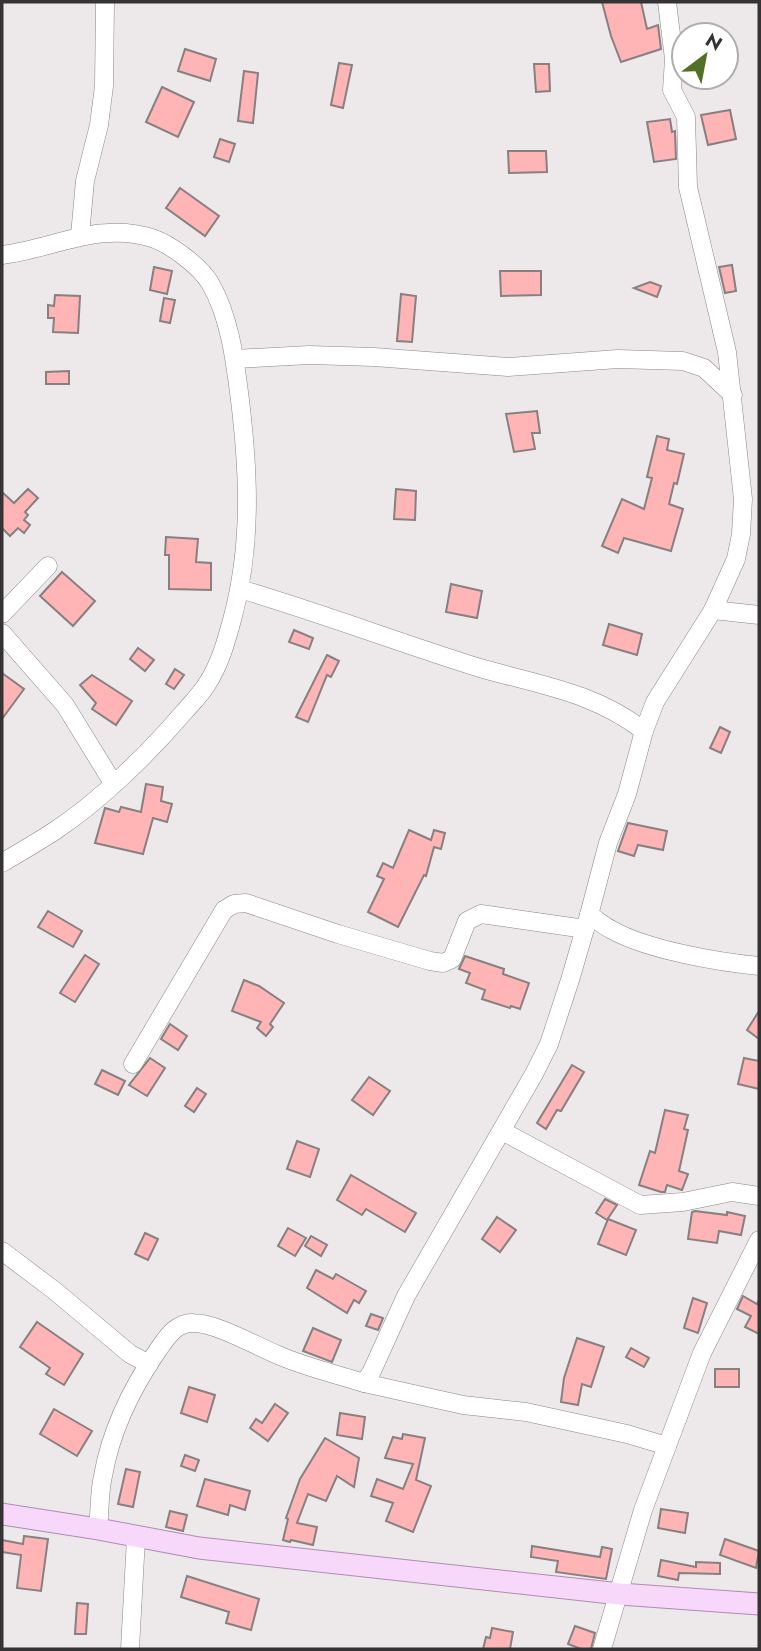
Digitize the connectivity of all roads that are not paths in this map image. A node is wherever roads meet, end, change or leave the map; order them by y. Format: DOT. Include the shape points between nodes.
graph roads {
  1 [pos="105,2"];
  2 [pos="667,2"];
  3 [pos="80,235"];
  4 [pos="2,255"];
  5 [pos="235,359"];
  6 [pos="733,395"];
  7 [pos="48,566"];
  8 [pos="240,589"];
  9 [pos="713,610"];
  10 [pos="2,614"];
  11 [pos="759,615"];
  12 [pos="2,633"];
  13 [pos="644,731"];
  14 [pos="113,783"];
  15 [pos="2,863"];
  16 [pos="587,922"];
  17 [pos="759,966"];
  18 [pos="133,1064"];
  19 [pos="502,1131"];
  20 [pos="759,1196"];
  21 [pos="759,1240"];
  22 [pos="2,1251"];
  23 [pos="149,1364"];
  24 [pos="364,1383"];
  25 [pos="667,1446"];
  26 [pos="2,1514"];
  27 [pos="98,1529"];
  28 [pos="136,1538"];
  29 [pos="620,1594"];
  30 [pos="759,1604"];
  31 [pos="130,1649"];
  32 [pos="603,1649"];
  1 -- 3 [label="street" via="104,86 85,181"];
  2 -- 6 [label="street" via="674,59 672,90 686,117 688,187 725,339"];
  3 -- 4 [label="street"];
  3 -- 5 [label="street" via="108,232 152,238 190,262 209,280"];
  5 -- 6 [label="street" via="309,355 508,367 618,359 683,361 710,374"];
  5 -- 8 [label="street" via="248,498"];
  6 -- 9 [label="street" via="743,499 741,534 736,559"];
  7 -- 10 [label="street"];
  8 -- 13 [label="street" via="597,701"];
  8 -- 14 [label="street" via="223,653 208,683 163,736"];
  9 -- 11 [label="street"];
  9 -- 13 [label="street" via="655,702"];
  12 -- 14 [label="street" via="65,705"];
  13 -- 16 [label="street"];
  14 -- 15 [label="street" via="58,829"];
  16 -- 17 [label="street" via="694,956"];
  16 -- 18 [label="street" via="481,914 467,921 452,959 443,963 246,903 234,904 224,910"];
  16 -- 19 [label="street" via="549,1044"];
  19 -- 20 [label="street" via="640,1205 733,1192"];
  19 -- 24 [label="street" via="413,1285"];
  21 -- 25 [label="street" via="702,1353"];
  22 -- 23 [label="street" via="130,1354"];
  23 -- 24 [label="street" via="180,1324 195,1322"];
  23 -- 27 [label="street" via="111,1441"];
  24 -- 25 [label="street" via="463,1405 548,1417"];
  25 -- 29 [label="street" via="643,1510"];
  26 -- 27 [label="main road"];
  27 -- 28 [label="main road"];
  28 -- 29 [label="main road"];
  28 -- 31 [label="street"];
  29 -- 30 [label="main road"];
  29 -- 32 [label="street"];
}
